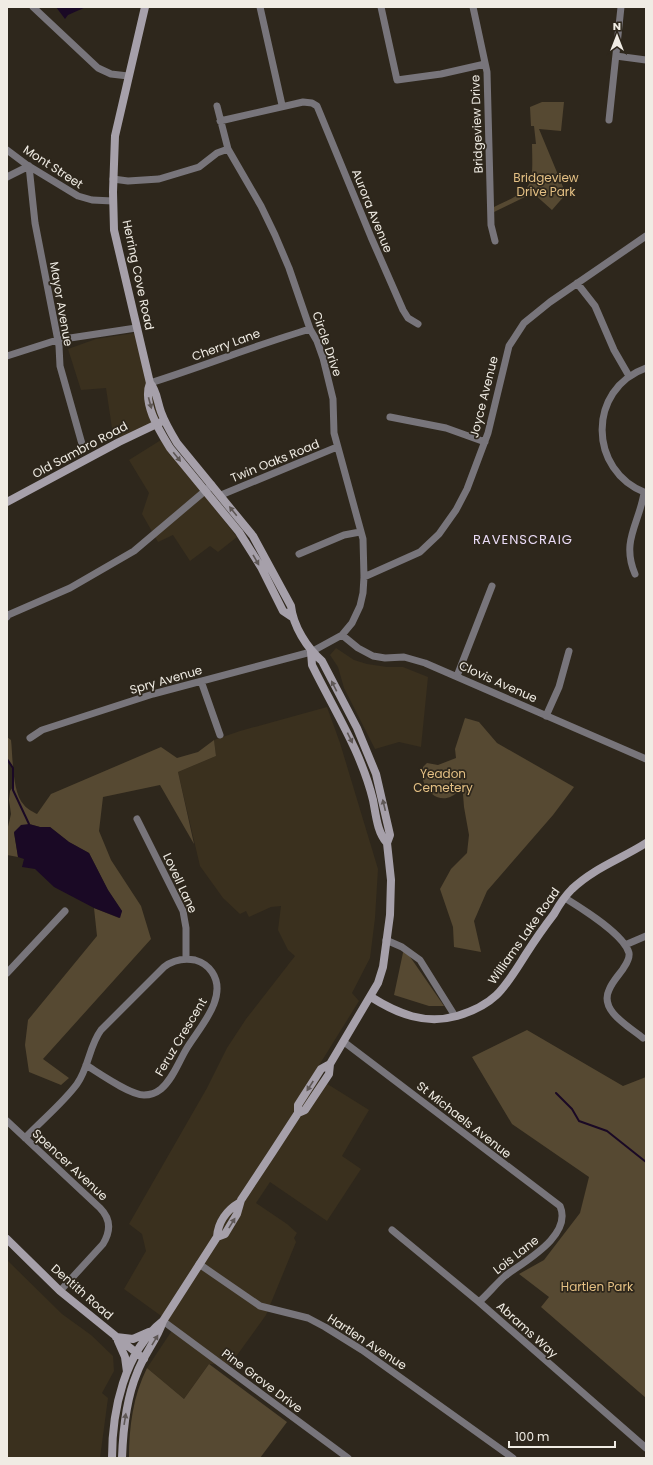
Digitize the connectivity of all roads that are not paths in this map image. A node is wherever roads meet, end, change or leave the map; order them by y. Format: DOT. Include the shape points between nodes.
graph roads {
  1 [pos="33,7"];
  2 [pos="145,7"];
  3 [pos="260,7"];
  4 [pos="381,7"];
  5 [pos="473,7"];
  6 [pos="621,7"];
  7 [pos="616,56"];
  8 [pos="646,60"];
  9 [pos="485,64"];
  10 [pos="128,76"];
  11 [pos="282,105"];
  12 [pos="217,106"];
  13 [pos="609,120"];
  14 [pos="220,121"];
  15 [pos="228,149"];
  16 [pos="7,150"];
  17 [pos="29,166"];
  18 [pos="7,177"];
  19 [pos="112,179"];
  20 [pos="113,201"];
  21 [pos="646,236"];
  22 [pos="495,241"];
  23 [pos="577,283"];
  24 [pos="418,324"];
  25 [pos="136,328"];
  26 [pos="310,329"];
  27 [pos="57,340"];
  28 [pos="7,356"];
  29 [pos="646,368"];
  30 [pos="629,376"];
  31 [pos="150,383"];
  32 [pos="390,417"];
  33 [pos="165,420"];
  34 [pos="156,424"];
  35 [pos="485,442"];
  36 [pos="82,444"];
  37 [pos="337,447"];
  38 [pos="212,485"];
  39 [pos="205,491"];
  40 [pos="645,493"];
  41 [pos="221,496"];
  42 [pos="7,502"];
  43 [pos="360,532"];
  44 [pos="300,554"];
  45 [pos="635,574"];
  46 [pos="364,577"];
  47 [pos="492,586"];
  48 [pos="7,617"];
  49 [pos="292,617"];
  50 [pos="342,635"];
  51 [pos="569,651"];
  52 [pos="312,652"];
  53 [pos="457,676"];
  54 [pos="201,682"];
  55 [pos="546,716"];
  56 [pos="220,734"];
  57 [pos="30,738"];
  58 [pos="646,759"];
  59 [pos="137,819"];
  60 [pos="646,843"];
  61 [pos="564,898"];
  62 [pos="65,911"];
  63 [pos="646,936"];
  64 [pos="386,940"];
  65 [pos="625,945"];
  66 [pos="186,959"];
  67 [pos="7,973"];
  68 [pos="371,997"];
  69 [pos="455,1016"];
  70 [pos="643,1038"];
  71 [pos="344,1042"];
  72 [pos="86,1065"];
  73 [pos="7,1120"];
  74 [pos="25,1138"];
  75 [pos="562,1221"];
  76 [pos="392,1230"];
  77 [pos="7,1239"];
  78 [pos="199,1264"];
  79 [pos="60,1291"];
  80 [pos="480,1302"];
  81 [pos="163,1320"];
  82 [pos="150,1330"];
  83 [pos="115,1337"];
  84 [pos="136,1354"];
  85 [pos="144,1359"];
  86 [pos="127,1373"];
  87 [pos="646,1448"];
  88 [pos="112,1458"];
  89 [pos="122,1458"];
  90 [pos="348,1458"];
  91 [pos="513,1458"];
  1 -- 10 [label="street" via="98,68 111,74"];
  2 -- 10 [label="main road, Herring Cove Road"];
  3 -- 11 [label="street"];
  4 -- 9 [label="street" via="397,80"];
  5 -- 9 [label="street, Bridgeview Drive"];
  6 -- 7 [label="street"];
  7 -- 8 [label="street"];
  7 -- 13 [label="street"];
  9 -- 22 [label="street, Bridgeview Drive" via="491,225"];
  10 -- 19 [label="main road, Herring Cove Road" via="115,136"];
  11 -- 14 [label="street"];
  11 -- 24 [label="street, Aurora Avenue" via="303,102 317,106 403,310 408,318"];
  12 -- 14 [label="street, Circle Drive"];
  14 -- 15 [label="street, Circle Drive"];
  15 -- 19 [label="street" via="198,167 159,179"];
  15 -- 26 [label="street, Circle Drive" via="275,235"];
  16 -- 17 [label="street, Mont Street"];
  17 -- 18 [label="street"];
  17 -- 20 [label="street, Mont Street" via="80,197"];
  17 -- 27 [label="street, Mayor Avenue" via="35,223"];
  19 -- 20 [label="main road, Herring Cove Road"];
  20 -- 25 [label="main road, Herring Cove Road" via="114,230"];
  21 -- 23 [label="street, Joyce Avenue"];
  23 -- 30 [label="street" via="595,306 614,350"];
  23 -- 35 [label="street, Joyce Avenue" via="528,318 515,334 504,358"];
  25 -- 27 [label="street"];
  25 -- 31 [label="main road, Herring Cove Road"];
  26 -- 31 [label="street, Cherry Lane"];
  26 -- 37 [label="street, Circle Drive" via="323,358 333,399"];
  27 -- 28 [label="street"];
  27 -- 36 [label="street, Mayor Avenue" via="60,366"];
  29 -- 30 [label="street"];
  30 -- 40 [label="street" via="617,387 607,406 602,420 602,439 608,459 617,473 629,485"];
  31 -- 33 [label="main road, Herring Cove Road" via="155,389"];
  31 -- 34 [label="main road, Herring Cove Road, one-way" via="147,391"];
  32 -- 35 [label="street" via="446,428"];
  33 -- 34 [label="main road, Old Sambro Road"];
  33 -- 38 [label="main road, Herring Cove Road" via="177,443"];
  34 -- 39 [label="main road, Herring Cove Road, one-way" via="170,448"];
  34 -- 42 [label="main road, Old Sambro Road"];
  35 -- 46 [label="street, Joyce Avenue" via="467,489 439,534 415,555"];
  37 -- 41 [label="street, Twin Oaks Road"];
  37 -- 43 [label="street, Circle Drive"];
  38 -- 39 [label="street"];
  38 -- 41 [label="main road, Herring Cove Road"];
  39 -- 48 [label="street" via="134,552 70,588"];
  39 -- 49 [label="main road, Herring Cove Road, one-way" via="239,532 284,611"];
  40 -- 45 [label="street" via="630,538 630,559"];
  49 -- 41 [label="main road, Herring Cove Road, one-way" via="291,606 259,546"];
  43 -- 44 [label="street" via="344,535"];
  43 -- 46 [label="street, Circle Drive" via="363,539"];
  46 -- 50 [label="street, Circle Drive" via="360,606 352,623"];
  47 -- 53 [label="street"];
  49 -- 52 [label="main road, Herring Cove Road"];
  50 -- 52 [label="street, Circle Drive"];
  50 -- 53 [label="street, Clovis Avenue" via="373,656 414,659"];
  51 -- 55 [label="street" via="559,687"];
  52 -- 54 [label="street, Spry Avenue"];
  52 -- 64 [label="main road, Herring Cove Road" via="312,665 356,750 381,836 387,843 391,880"];
  53 -- 55 [label="street, Clovis Avenue"];
  54 -- 56 [label="street"];
  54 -- 57 [label="street, Spry Avenue" via="153,694 42,730"];
  55 -- 58 [label="street, Clovis Avenue"];
  59 -- 66 [label="street, Lovell Lane" via="185,917"];
  60 -- 61 [label="main road, Williams Lake Road" via="594,871"];
  61 -- 65 [label="street" via="604,924"];
  61 -- 69 [label="main road, Williams Lake Road" via="502,991 478,1008"];
  62 -- 67 [label="street"];
  63 -- 65 [label="street"];
  64 -- 68 [label="main road, Herring Cove Road" via="383,967"];
  64 -- 69 [label="street" via="402,947 420,960"];
  65 -- 70 [label="street" via="628,959 610,989 607,1001 613,1013"];
  66 -- 72 [label="street" via="164,967 106,1024 94,1042"];
  66 -- 72 [label="street, Feruz Crescent" via="201,963 212,972 217,987 215,1001 162,1088 151,1094 137,1094"];
  68 -- 69 [label="main road, Williams Lake Road" via="395,1011 414,1017 432,1020"];
  68 -- 71 [label="main road, Herring Cove Road"];
  71 -- 75 [label="street, St Michaels Avenue" via="560,1206"];
  71 -- 78 [label="main road, Herring Cove Road" via="330,1064 329,1074 305,1110 298,1113 239,1203 230,1209 218,1228 217,1237"];
  72 -- 74 [label="street" via="77,1084"];
  73 -- 74 [label="street, Spencer Avenue"];
  74 -- 79 [label="street, Spencer Avenue" via="102,1210 108,1221 109,1230 104,1244"];
  75 -- 80 [label="street, Lois Lane" via="550,1242 540,1252 504,1277"];
  76 -- 80 [label="street, Abrams Way"];
  77 -- 79 [label="main road, Dentith Road"];
  78 -- 81 [label="main road, Herring Cove Road"];
  78 -- 91 [label="street, Hartlen Avenue" via="251,1302 308,1318 325,1327 375,1359"];
  79 -- 83 [label="main road, Dentith Road"];
  80 -- 87 [label="street, Abrams Way"];
  81 -- 82 [label="main road, Herring Cove Road"];
  85 -- 81 [label="main road, Herring Cove Road, one-way" via="159,1335"];
  81 -- 90 [label="street, Pine Grove Drive"];
  82 -- 83 [label="main road" via="140,1338"];
  82 -- 84 [label="main road, Herring Cove Road"];
  83 -- 84 [label="main road, Dentith Road"];
  83 -- 86 [label="main road" via="125,1357"];
  84 -- 85 [label="main road, Dentith Road"];
  84 -- 86 [label="main road, Herring Cove Road"];
  89 -- 85 [label="main road, Herring Cove Road, one-way" via="130,1397"];
  86 -- 88 [label="main road, Herring Cove Road" via="116,1411"];
}
